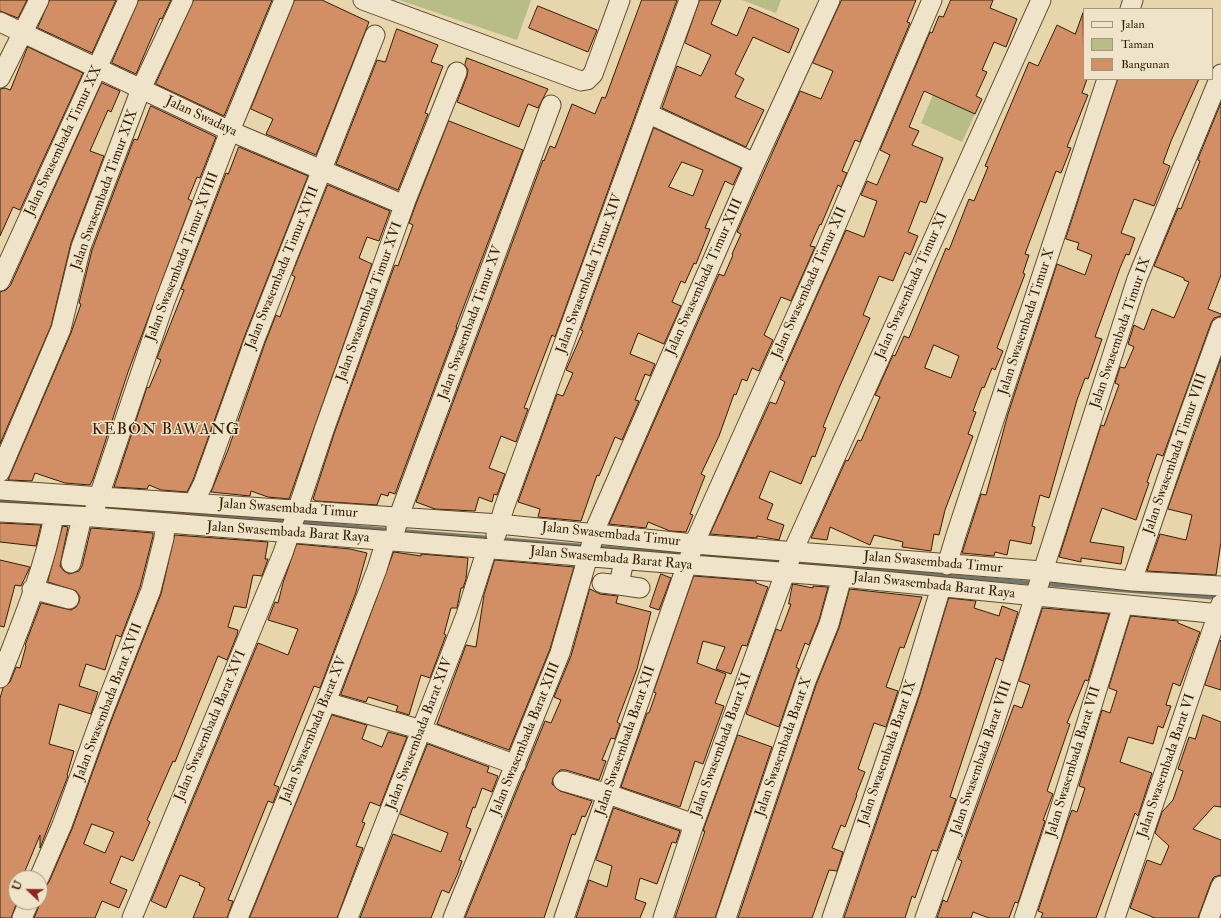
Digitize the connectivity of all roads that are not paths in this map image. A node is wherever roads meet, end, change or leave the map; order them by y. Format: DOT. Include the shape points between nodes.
graph roads {
  1 [pos="39,0"];
  2 [pos="128,0"];
  3 [pos="183,0"];
  4 [pos="284,0"];
  5 [pos="364,0"];
  6 [pos="620,0"];
  7 [pos="690,0"];
  8 [pos="830,0"];
  9 [pos="932,0"];
  10 [pos="1041,0"];
  11 [pos="0,22"];
  12 [pos="23,34"];
  13 [pos="375,35"];
  14 [pos="97,69"];
  15 [pos="457,72"];
  16 [pos="1221,74"];
  17 [pos="0,78"];
  18 [pos="1107,80"];
  19 [pos="142,89"];
  20 [pos="551,105"];
  21 [pos="649,114"];
  22 [pos="230,131"];
  23 [pos="755,163"];
  24 [pos="322,170"];
  25 [pos="404,205"];
  26 [pos="0,281"];
  27 [pos="1221,327"];
  28 [pos="0,472"];
  29 [pos="0,490"];
  30 [pos="194,502"];
  31 [pos="93,510"];
  32 [pos="0,512"];
  33 [pos="54,515"];
  34 [pos="399,517"];
  35 [pos="294,522"];
  36 [pos="165,523"];
  37 [pos="494,539"];
  38 [pos="391,540"];
  39 [pos="591,545"];
  40 [pos="691,554"];
  41 [pos="624,560"];
  42 [pos="789,561"];
  43 [pos="71,563"];
  44 [pos="947,565"];
  45 [pos="842,577"];
  46 [pos="1132,581"];
  47 [pos="1038,583"];
  48 [pos="1221,586"];
  49 [pos="941,587"];
  50 [pos="640,588"];
  51 [pos="32,589"];
  52 [pos="69,599"];
  53 [pos="1123,605"];
  54 [pos="1220,610"];
  55 [pos="0,678"];
  56 [pos="326,702"];
  57 [pos="422,730"];
  58 [pos="516,765"];
  59 [pos="563,781"];
  60 [pos="608,794"];
  61 [pos="694,824"];
  62 [pos="42,870"];
  63 [pos="1221,886"];
  64 [pos="132,918"];
  65 [pos="238,918"];
  66 [pos="348,918"];
  67 [pos="453,918"];
  68 [pos="564,918"];
  69 [pos="663,918"];
  70 [pos="726,918"];
  71 [pos="832,918"];
  72 [pos="925,918"];
  73 [pos="1024,918"];
  74 [pos="1115,918"];
  75 [pos="1209,918"];
  1 -- 12 [label="street"];
  2 -- 14 [label="street, Jalan Swasembada Timur XX"];
  3 -- 19 [label="street, Jalan Swasembada Timur XIX"];
  4 -- 22 [label="street, Jalan Swasembada Timur XVIII"];
  5 -- 6 [label="street" via="581,81 587,80 593,74"];
  7 -- 21 [label="street, Jalan Swasembada Timur XIV"];
  8 -- 23 [label="street, Jalan Swasembada Timur XIII"];
  9 -- 40 [label="street, Jalan Swasembada Timur XII" via="826,249"];
  10 -- 42 [label="street, Jalan Swasembada Timur XI"];
  11 -- 12 [label="street, Jalan Swadaya"];
  12 -- 14 [label="street, Jalan Swadaya"];
  12 -- 17 [label="street"];
  13 -- 24 [label="street, Jalan Swasembada Timur XVII"];
  14 -- 19 [label="street, Jalan Swadaya"];
  14 -- 26 [label="street, Jalan Swasembada Timur XX"];
  15 -- 25 [label="street, Jalan Swasembada Timur XVI"];
  16 -- 47 [label="street, Jalan Swasembada Timur IX" via="1137,279"];
  18 -- 44 [label="street, Jalan Swasembada Timur X"];
  19 -- 22 [label="street, Jalan Swadaya"];
  19 -- 28 [label="street, Jalan Swasembada Timur XIX" via="81,247 61,329"];
  20 -- 34 [label="street, Jalan Swasembada Timur XV"];
  21 -- 23 [label="street"];
  21 -- 37 [label="street, Jalan Swasembada Timur XIV"];
  22 -- 24 [label="street, Jalan Swadaya"];
  22 -- 31 [label="street, Jalan Swasembada Timur XVIII" via="164,301"];
  23 -- 39 [label="street, Jalan Swasembada Timur XIII"];
  24 -- 25 [label="street, Jalan Swadaya"];
  24 -- 30 [label="street, Jalan Swasembada Timur XVII"];
  25 -- 35 [label="street, Jalan Swasembada Timur XVI"];
  27 -- 46 [label="street, Jalan Swasembada Timur VIII" via="1184,426"];
  29 -- 31 [label="street, Jalan Swasembada Timur"];
  30 -- 31 [label="street, Jalan Swasembada Timur"];
  30 -- 35 [label="street, Jalan Swasembada Timur"];
  31 -- 33 [label="street, Jalan Swasembada Barat Raya"];
  31 -- 36 [label="street, Jalan Swasembada Barat Raya"];
  31 -- 43 [label="street, Jalan Swasembada Timur XVIII"];
  32 -- 33 [label="street, Jalan Swasembada Barat Raya"];
  33 -- 51 [label="street" via="52,530"];
  34 -- 35 [label="street, Jalan Swasembada Timur"];
  34 -- 37 [label="street, Jalan Swasembada Timur"];
  34 -- 38 [label="street, Jalan Swasembada Timur XV"];
  35 -- 36 [label="street, Jalan Swasembada Barat Raya"];
  35 -- 38 [label="street, Jalan Swasembada Barat Raya"];
  35 -- 64 [label="street, Jalan Swasembada Barat XVI"];
  36 -- 62 [label="street, Jalan Swasembada Barat XVII" via="151,590"];
  37 -- 38 [label="street, Jalan Swasembada Barat Raya"];
  37 -- 39 [label="street, Jalan Swasembada Timur"];
  37 -- 39 [label="street, Jalan Swasembada Barat Raya"];
  37 -- 57 [label="street, Jalan Swasembada Barat XIV"];
  38 -- 56 [label="street, Jalan Swasembada Barat XV" via="377,569"];
  39 -- 40 [label="street, Jalan Swasembada Timur"];
  39 -- 41 [label="street, Jalan Swasembada Barat Raya"];
  39 -- 58 [label="street, Jalan Swasembada Barat XIII" via="564,641"];
  40 -- 41 [label="street, Jalan Swasembada Barat Raya"];
  40 -- 42 [label="street, Jalan Swasembada Barat Raya"];
  40 -- 60 [label="street, Jalan Swasembada Barat XII"];
  41 -- 50 [label="street" via="611,584"];
  42 -- 44 [label="street, Jalan Swasembada Timur"];
  42 -- 45 [label="street, Jalan Swasembada Barat Raya"];
  42 -- 61 [label="street, Jalan Swasembada Barat XI"];
  44 -- 47 [label="street, Jalan Swasembada Timur"];
  45 -- 49 [label="street, Jalan Swasembada Barat Raya"];
  45 -- 70 [label="street, Jalan Swasembada Barat X" via="829,624 803,689"];
  46 -- 47 [label="street, Jalan Swasembada Timur"];
  46 -- 48 [label="street, Jalan Swasembada Timur"];
  47 -- 49 [label="street, Jalan Swasembada Barat Raya"];
  47 -- 53 [label="street, Jalan Swasembada Barat Raya"];
  47 -- 72 [label="street, Jalan Swasembada Barat VIII" via="989,739"];
  49 -- 71 [label="street, Jalan Swasembada Barat IX" via="910,690"];
  51 -- 52 [label="street"];
  51 -- 55 [label="street"];
  53 -- 54 [label="street, Jalan Swasembada Barat Raya"];
  53 -- 73 [label="street, Jalan Swasembada Barat VII"];
  54 -- 74 [label="street, Jalan Swasembada Barat VI"];
  56 -- 57 [label="street"];
  56 -- 65 [label="street, Jalan Swasembada Barat XV"];
  57 -- 58 [label="street"];
  57 -- 66 [label="street, Jalan Swasembada Barat XIV"];
  58 -- 67 [label="street, Jalan Swasembada Barat XIII"];
  59 -- 60 [label="street"];
  60 -- 61 [label="street"];
  60 -- 68 [label="street, Jalan Swasembada Barat XII"];
  61 -- 69 [label="street, Jalan Swasembada Barat XI"];
  63 -- 75 [label="street"];
}
